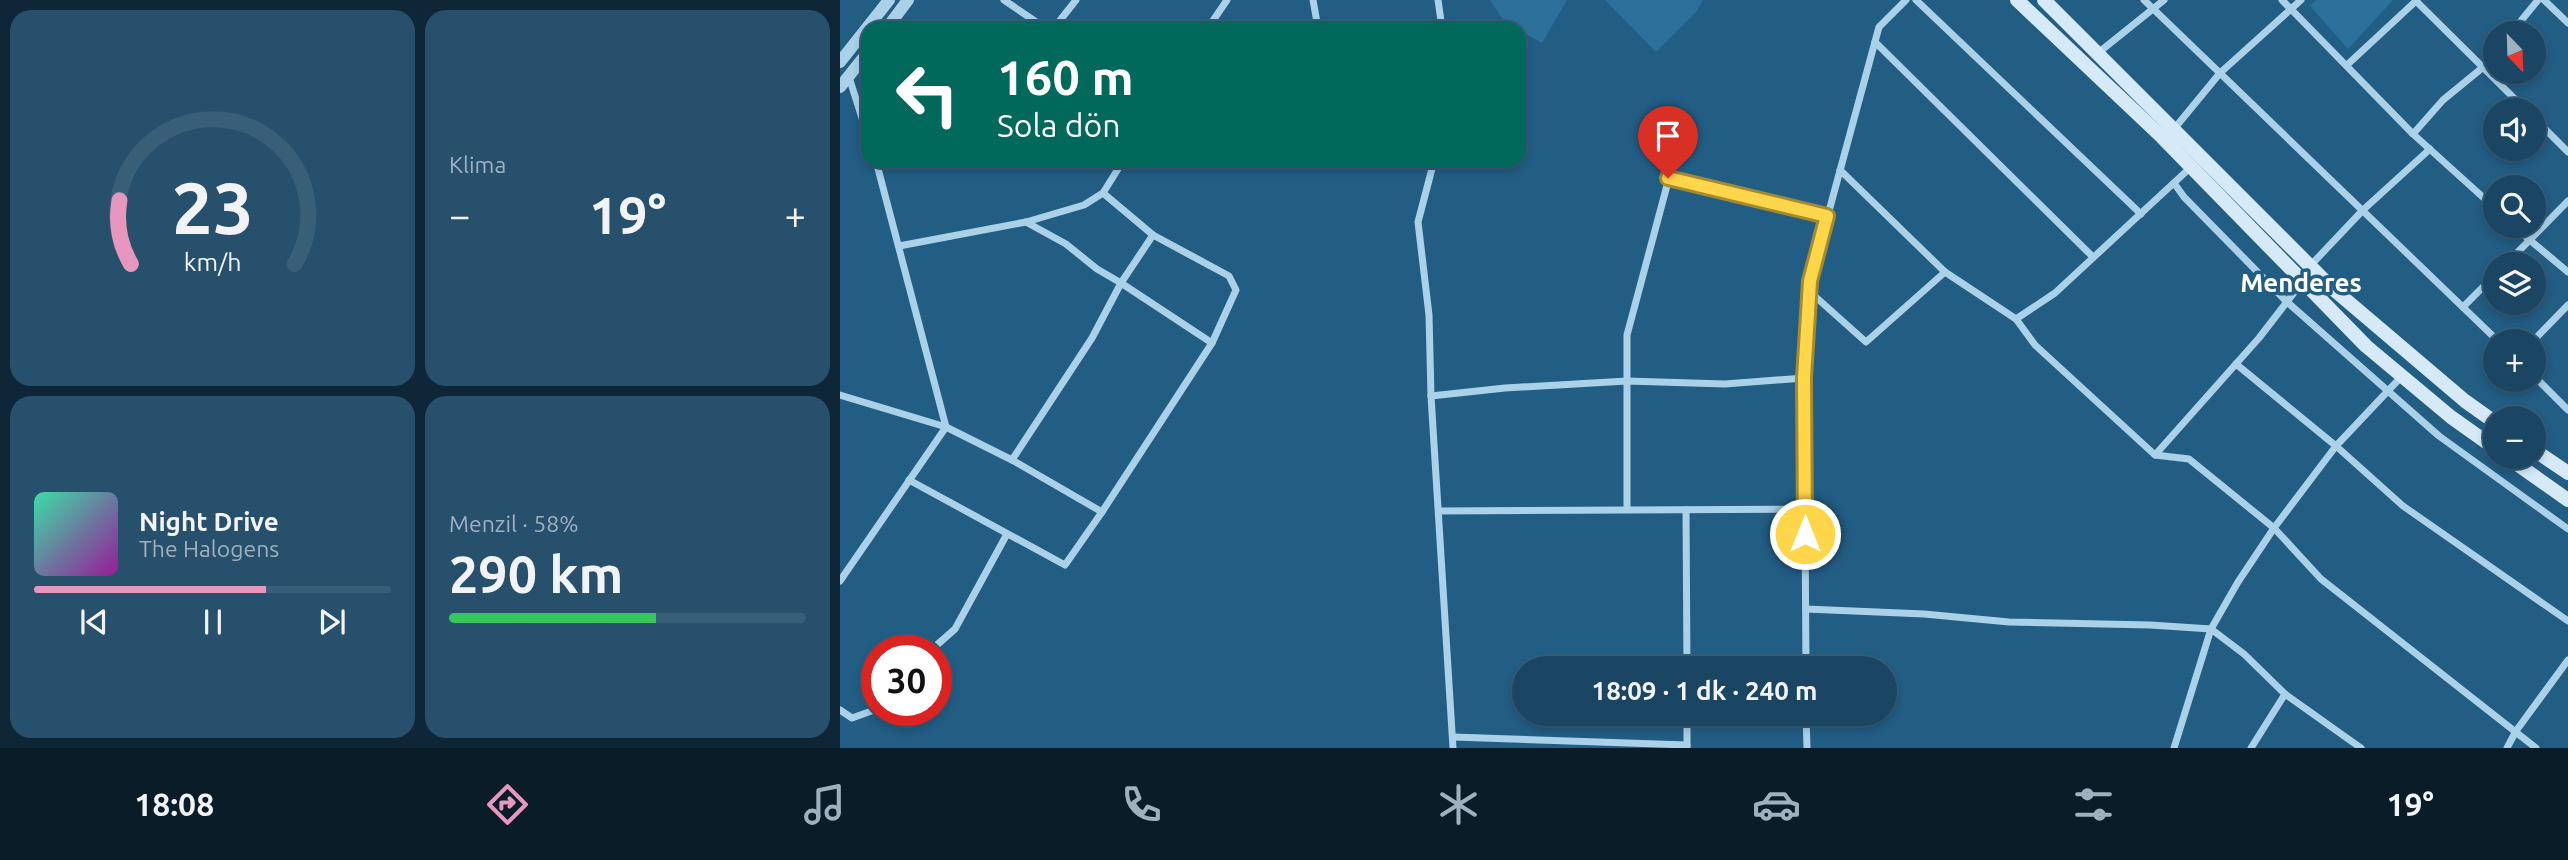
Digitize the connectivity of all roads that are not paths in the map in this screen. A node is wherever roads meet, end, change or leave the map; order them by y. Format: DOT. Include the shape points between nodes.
graph roads {
  1 [pos="889,0"];
  2 [pos="908,0"];
  3 [pos="1004,0"];
  4 [pos="1076,0"];
  5 [pos="1227,0"];
  6 [pos="1313,0"];
  7 [pos="1438,0"];
  8 [pos="1916,0"];
  9 [pos="2017,0"];
  10 [pos="2044,0"];
  11 [pos="2144,0"];
  12 [pos="2164,0"];
  13 [pos="2282,0"];
  14 [pos="2301,0"];
  15 [pos="2538,0"];
  16 [pos="2544,0"];
  17 [pos="2416,1"];
  18 [pos="1901,2"];
  19 [pos="2291,9"];
  20 [pos="2154,10"];
  21 [pos="872,21"];
  22 [pos="892,21"];
  23 [pos="1035,21"];
  24 [pos="1060,21"];
  25 [pos="1213,21"];
  26 [pos="1317,21"];
  27 [pos="1441,21"];
  28 [pos="2521,21"];
  29 [pos="2568,23"];
  30 [pos="861,34"];
  31 [pos="1875,42"];
  32 [pos="2098,53"];
  33 [pos="840,60"];
  34 [pos="861,61"];
  35 [pos="2347,65"];
  36 [pos="2482,67"];
  37 [pos="2220,73"];
  38 [pos="849,76"];
  39 [pos="840,87"];
  40 [pos="2514,98"];
  41 [pos="861,115"];
  42 [pos="2174,129"];
  43 [pos="2546,130"];
  44 [pos="2413,134"];
  45 [pos="2430,149"];
  46 [pos="2568,152"];
  47 [pos="2191,167"];
  48 [pos="878,168"];
  49 [pos="1119,168"];
  50 [pos="1432,168"];
  51 [pos="1840,170"];
  52 [pos="2174,183"];
  53 [pos="1103,193"];
  54 [pos="2483,197"];
  55 [pos="2568,201"];
  56 [pos="2363,210"];
  57 [pos="2141,214"];
  58 [pos="1827,216"];
  59 [pos="1026,222"];
  60 [pos="1153,235"];
  61 [pos="2527,238"];
  62 [pos="2529,240"];
  63 [pos="899,246"];
  64 [pos="2517,252"];
  65 [pos="2093,257"];
  66 [pos="2310,267"];
  67 [pos="1945,272"];
  68 [pos="2568,272"];
  69 [pos="2303,281"];
  70 [pos="1121,283"];
  71 [pos="2483,287"];
  72 [pos="1809,291"];
  73 [pos="2287,302"];
  74 [pos="2568,305"];
  75 [pos="2463,307"];
  76 [pos="2016,319"];
  77 [pos="2486,329"];
  78 [pos="2545,329"];
  79 [pos="1212,343"];
  80 [pos="2236,364"];
  81 [pos="2402,376"];
  82 [pos="1804,378"];
  83 [pos="1627,381"];
  84 [pos="2546,388"];
  85 [pos="2387,391"];
  86 [pos="840,395"];
  87 [pos="1431,396"];
  88 [pos="2568,410"];
  89 [pos="2483,414"];
  90 [pos="946,427"];
  91 [pos="2483,440"];
  92 [pos="2336,446"];
  93 [pos="2155,455"];
  94 [pos="2546,458"];
  95 [pos="1012,460"];
  96 [pos="2524,469"];
  97 [pos="2568,473"];
  98 [pos="909,480"];
  99 [pos="2568,500"];
  100 [pos="1627,509"];
  101 [pos="1805,509"];
  102 [pos="1686,510"];
  103 [pos="1439,511"];
  104 [pos="1102,512"];
  105 [pos="2274,528"];
  106 [pos="2568,529"];
  107 [pos="1007,534"];
  108 [pos="840,581"];
  109 [pos="1806,609"];
  110 [pos="2568,621"];
  111 [pos="2211,629"];
  112 [pos="948,635"];
  113 [pos="1687,656"];
  114 [pos="1806,656"];
  115 [pos="2568,660"];
  116 [pos="2285,694"];
  117 [pos="840,710"];
  118 [pos="861,715"];
  119 [pos="1687,726"];
  120 [pos="1806,726"];
  121 [pos="2515,731"];
  122 [pos="1453,737"];
  123 [pos="1687,747"];
  124 [pos="1453,748"];
  125 [pos="1807,748"];
  126 [pos="2174,748"];
  127 [pos="2251,748"];
  128 [pos="2361,748"];
  129 [pos="2507,748"];
  130 [pos="2536,748"];
  1 -- 21 [label="street"];
  2 -- 22 [label="street"];
  3 -- 23 [label="street"];
  4 -- 24 [label="street"];
  5 -- 25 [label="street"];
  6 -- 26 [label="street"];
  7 -- 27 [label="street"];
  8 -- 57 [label="street"];
  9 -- 47 [label="main road"];
  10 -- 32 [label="main road"];
  11 -- 20 [label="street"];
  12 -- 20 [label="street"];
  13 -- 19 [label="street"];
  14 -- 19 [label="street"];
  15 -- 28 [label="street"];
  16 -- 29 [label="street"];
  17 -- 35 [label="street"];
  17 -- 36 [label="street"];
  18 -- 31 [label="street" via="1879,27"];
  19 -- 35 [label="street"];
  19 -- 37 [label="street"];
  20 -- 32 [label="street"];
  20 -- 37 [label="street"];
  30 -- 33 [label="street"];
  31 -- 51 [label="street"];
  31 -- 65 [label="street"];
  32 -- 42 [label="main road"];
  34 -- 38 [label="street"];
  35 -- 44 [label="street"];
  36 -- 40 [label="street"];
  36 -- 44 [label="street"];
  37 -- 42 [label="street"];
  37 -- 56 [label="street"];
  38 -- 39 [label="street"];
  38 -- 41 [label="street"];
  42 -- 66 [label="main road"];
  43 -- 46 [label="street"];
  44 -- 45 [label="street"];
  45 -- 54 [label="street"];
  45 -- 56 [label="street"];
  47 -- 52 [label="street"];
  47 -- 69 [label="main road"];
  48 -- 63 [label="street"];
  49 -- 53 [label="street"];
  50 -- 87 [label="street" via="1418,222 1429,315"];
  51 -- 58 [label="street"];
  51 -- 67 [label="street"];
  52 -- 57 [label="street"];
  52 -- 73 [label="street"];
  53 -- 59 [label="street" via="1084,205"];
  53 -- 60 [label="street"];
  55 -- 62 [label="street"];
  56 -- 66 [label="street"];
  56 -- 75 [label="street"];
  57 -- 65 [label="street"];
  58 -- 72 [label="street"];
  58 -- 83 [label="street" via="1668,178 1628,335"];
  59 -- 63 [label="street"];
  59 -- 70 [label="street"];
  60 -- 70 [label="street"];
  60 -- 79 [label="street" via="1229,276 1236,290"];
  61 -- 62 [label="street"];
  62 -- 64 [label="street"];
  62 -- 68 [label="street"];
  63 -- 90 [label="street"];
  65 -- 76 [label="street" via="2055,293"];
  66 -- 89 [label="main road"];
  67 -- 72 [label="street" via="1866,342"];
  67 -- 76 [label="street"];
  69 -- 73 [label="street"];
  69 -- 81 [label="main road"];
  70 -- 79 [label="street"];
  70 -- 95 [label="street" via="1092,338"];
  71 -- 75 [label="street"];
  72 -- 82 [label="street"];
  73 -- 80 [label="street"];
  73 -- 85 [label="street"];
  74 -- 78 [label="street"];
  75 -- 77 [label="street"];
  76 -- 93 [label="street" via="2035,345"];
  79 -- 104 [label="street"];
  80 -- 92 [label="street"];
  80 -- 93 [label="street"];
  81 -- 85 [label="street"];
  81 -- 91 [label="main road"];
  82 -- 83 [label="street" via="1725,384"];
  82 -- 101 [label="street"];
  83 -- 87 [label="street"];
  83 -- 100 [label="street"];
  84 -- 88 [label="street"];
  85 -- 92 [label="street"];
  85 -- 106 [label="street" via="2438,436"];
  86 -- 90 [label="street"];
  87 -- 103 [label="street"];
  90 -- 95 [label="street"];
  90 -- 98 [label="street"];
  92 -- 105 [label="street"];
  92 -- 110 [label="street" via="2403,506"];
  93 -- 105 [label="street" via="2189,458"];
  94 -- 97 [label="main road"];
  95 -- 104 [label="street"];
  96 -- 99 [label="main road"];
  98 -- 107 [label="street"];
  98 -- 108 [label="street"];
  100 -- 102 [label="street"];
  100 -- 103 [label="street"];
  101 -- 102 [label="street"];
  101 -- 109 [label="street"];
  102 -- 113 [label="street"];
  103 -- 122 [label="street"];
  104 -- 107 [label="street" via="1065,565"];
  105 -- 111 [label="street"];
  105 -- 121 [label="street" via="2321,579"];
  107 -- 112 [label="street"];
  109 -- 111 [label="street"];
  109 -- 114 [label="street"];
  111 -- 116 [label="street"];
  111 -- 126 [label="street"];
  115 -- 121 [label="street"];
  116 -- 127 [label="street"];
  116 -- 128 [label="street"];
  117 -- 118 [label="street" via="852,718"];
  119 -- 123 [label="street"];
  120 -- 125 [label="street"];
  121 -- 129 [label="street"];
  121 -- 130 [label="street"];
  122 -- 123 [label="street"];
  122 -- 124 [label="street"];
}
